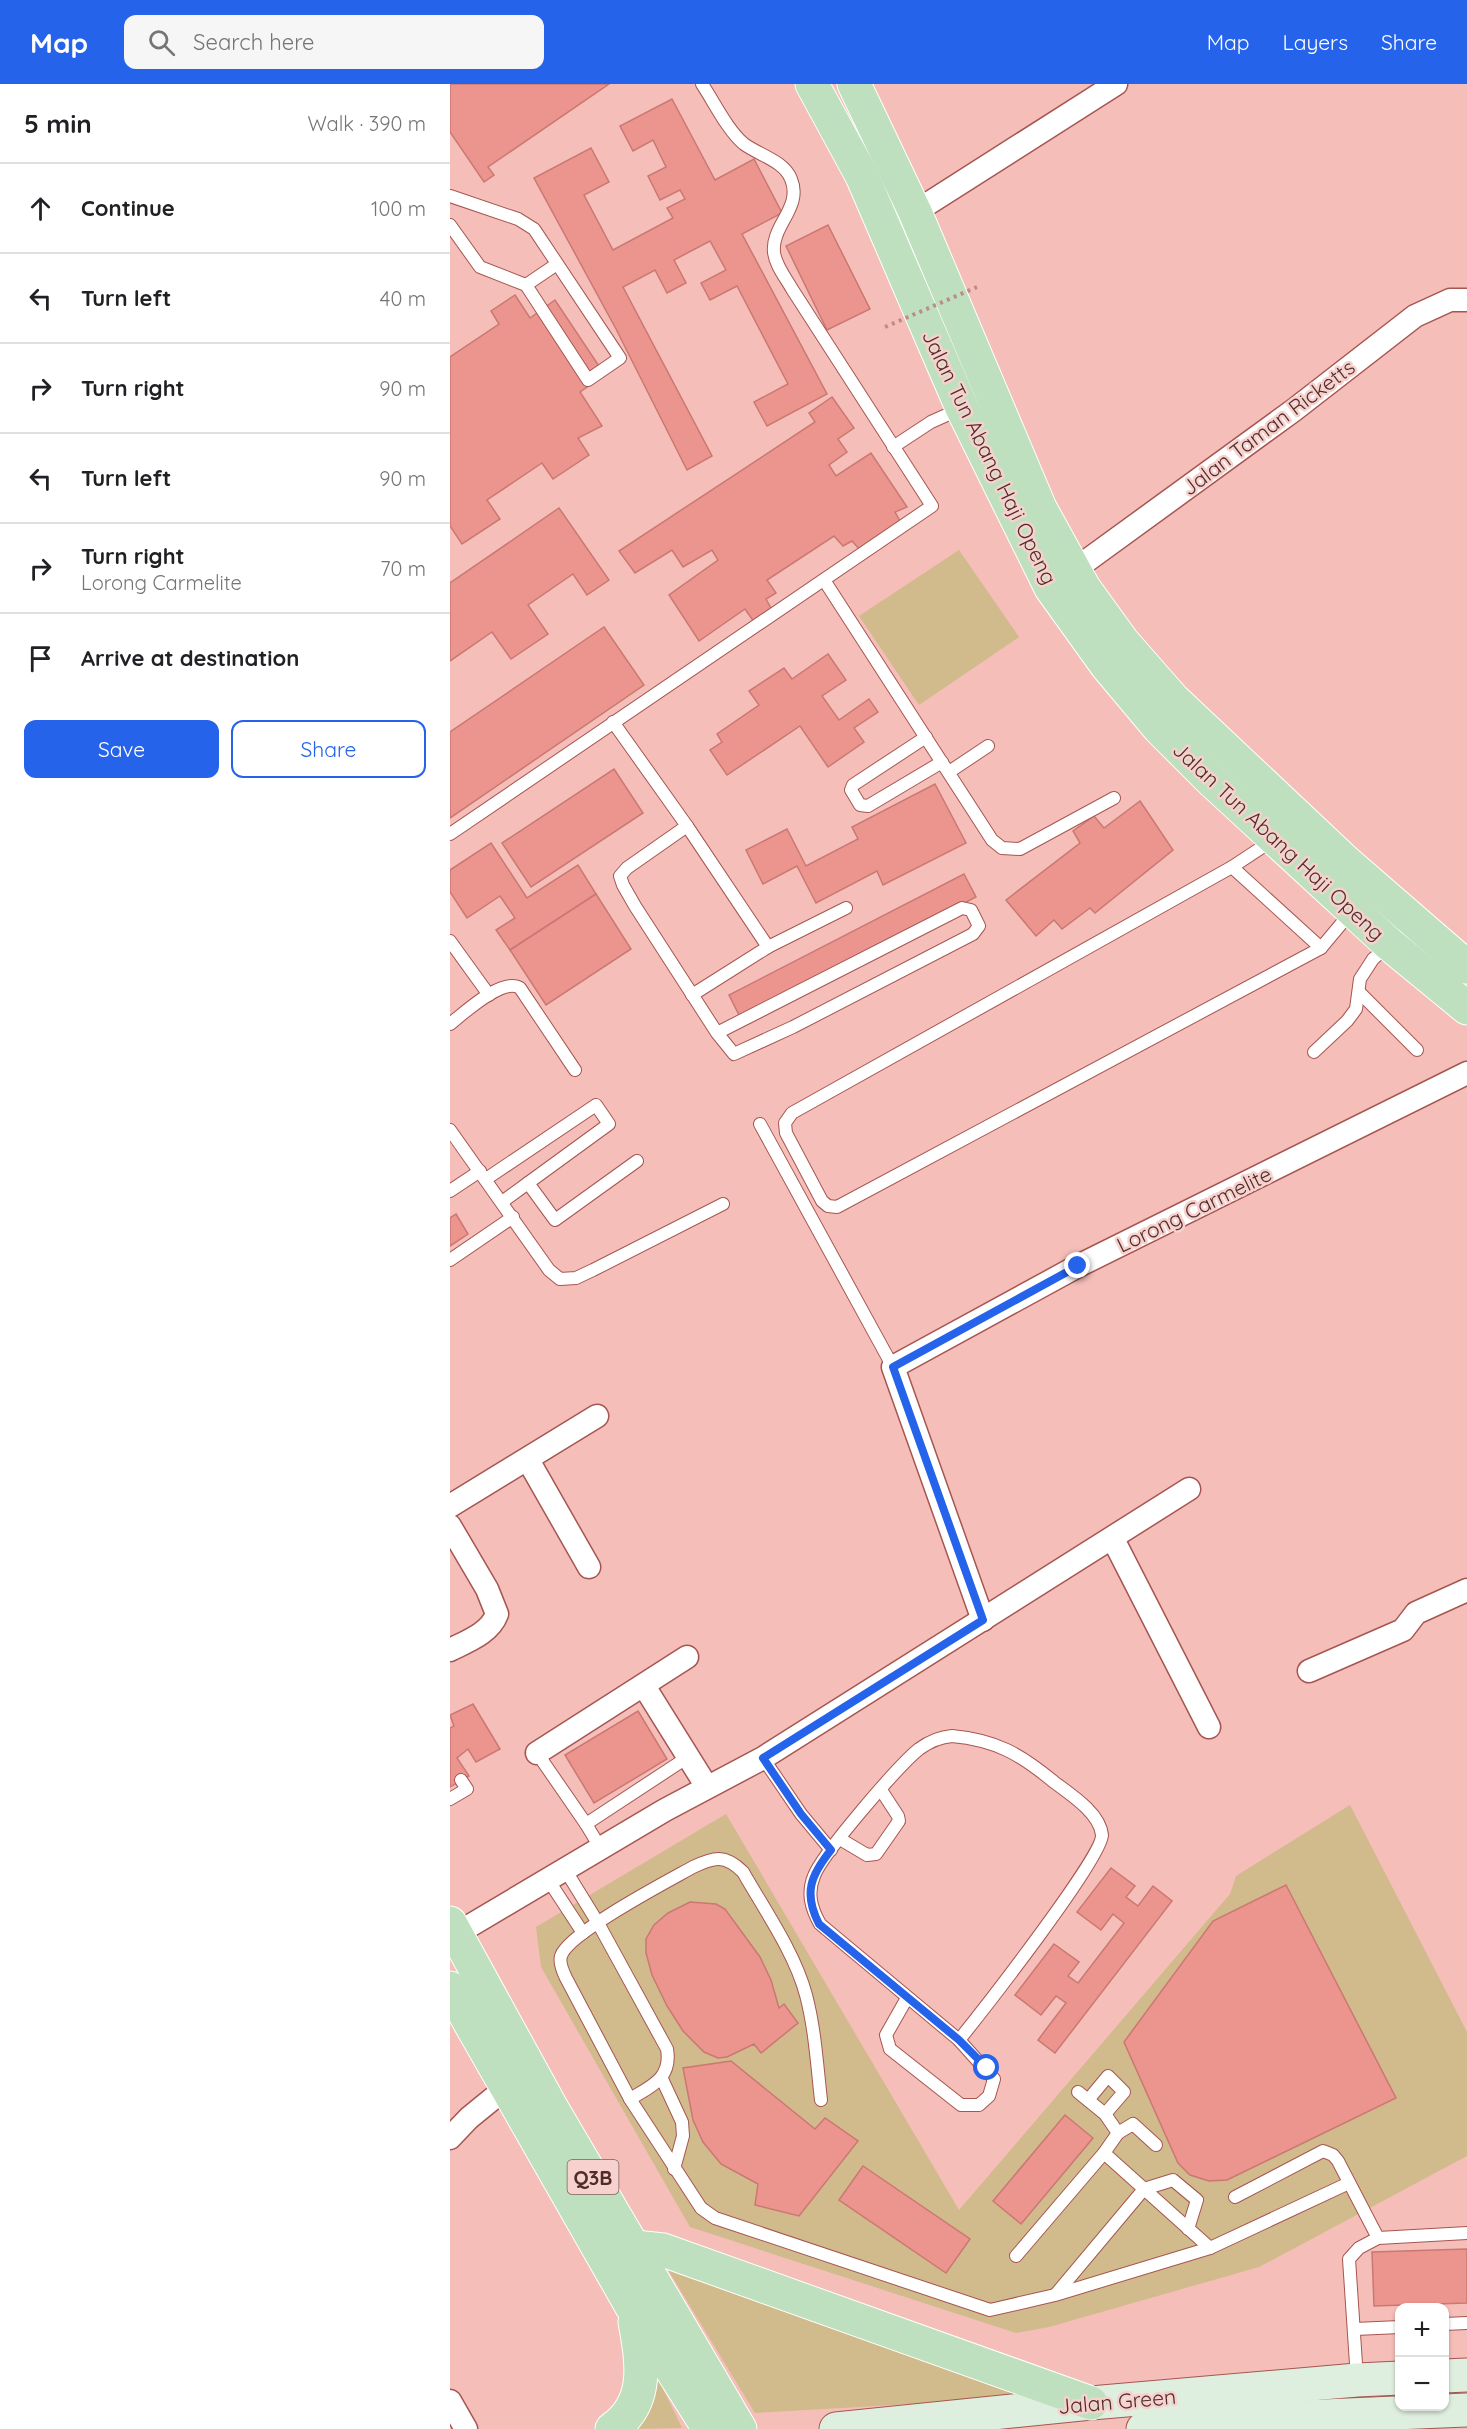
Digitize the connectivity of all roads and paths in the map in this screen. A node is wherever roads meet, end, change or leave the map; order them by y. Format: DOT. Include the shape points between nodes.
graph roads {
  1 [pos="702,84"];
  2 [pos="812,84"];
  3 [pos="828,84"];
  4 [pos="855,84"];
  5 [pos="1116,84"];
  6 [pos="862,176"];
  7 [pos="450,196"];
  8 [pos="915,212"];
  9 [pos="450,225"];
  10 [pos="557,264"];
  11 [pos="526,285"];
  12 [pos="977,287"];
  13 [pos="1467,300"];
  14 [pos="885,327"];
  15 [pos="962,408"];
  16 [pos="893,447"];
  17 [pos="1074,570"];
  18 [pos="824,580"];
  19 [pos="613,722"];
  20 [pos="926,737"];
  21 [pos="988,746"];
  22 [pos="946,767"];
  23 [pos="1114,798"];
  24 [pos="687,826"];
  25 [pos="450,834"];
  26 [pos="1276,838"];
  27 [pos="1233,867"];
  28 [pos="846,908"];
  29 [pos="1353,910"];
  30 [pos="450,941"];
  31 [pos="1389,944"];
  32 [pos="768,946"];
  33 [pos="1322,948"];
  34 [pos="1467,967"];
  35 [pos="1359,992"];
  36 [pos="692,994"];
  37 [pos="489,995"];
  38 [pos="1467,1008"];
  39 [pos="450,1023"];
  40 [pos="717,1033"];
  41 [pos="1417,1050"];
  42 [pos="1314,1052"];
  43 [pos="575,1070"];
  44 [pos="1467,1073"];
  45 [pos="760,1124"];
  46 [pos="450,1130"];
  47 [pos="637,1161"];
  48 [pos="483,1175"];
  49 [pos="528,1183"];
  50 [pos="450,1191"];
  51 [pos="502,1202"];
  52 [pos="723,1204"];
  53 [pos="513,1217"];
  54 [pos="450,1260"];
  55 [pos="893,1367"];
  56 [pos="597,1416"];
  57 [pos="528,1460"];
  58 [pos="1190,1489"];
  59 [pos="450,1506"];
  60 [pos="450,1526"];
  61 [pos="1113,1539"];
  62 [pos="590,1567"];
  63 [pos="1467,1590"];
  64 [pos="983,1620"];
  65 [pos="450,1650"];
  66 [pos="687,1656"];
  67 [pos="1309,1671"];
  68 [pos="644,1686"];
  69 [pos="1209,1727"];
  70 [pos="537,1753"];
  71 [pos="688,1757"];
  72 [pos="763,1758"];
  73 [pos="461,1780"];
  74 [pos="707,1787"];
  75 [pos="881,1790"];
  76 [pos="450,1799"];
  77 [pos="586,1824"];
  78 [pos="840,1839"];
  79 [pos="602,1849"];
  80 [pos="831,1850"];
  81 [pos="558,1876"];
  82 [pos="598,1923"];
  83 [pos="453,1929"];
  84 [pos="583,1933"];
  85 [pos="450,1988"];
  86 [pos="907,1998"];
  87 [pos="959,2040"];
  88 [pos="662,2079"];
  89 [pos="507,2087"];
  90 [pos="630,2099"];
  91 [pos="821,2100"];
  92 [pos="1105,2114"];
  93 [pos="1118,2133"];
  94 [pos="450,2138"];
  95 [pos="1156,2145"];
  96 [pos="1104,2153"];
  97 [pos="674,2169"];
  98 [pos="1349,2183"];
  99 [pos="1144,2189"];
  100 [pos="1235,2197"];
  101 [pos="1188,2229"];
  102 [pos="1467,2233"];
  103 [pos="1378,2238"];
  104 [pos="635,2247"];
  105 [pos="1210,2248"];
  106 [pos="1016,2256"];
  107 [pos="1055,2295"];
  108 [pos="632,2307"];
  109 [pos="1467,2323"];
  110 [pos="1449,2324"];
  111 [pos="1395,2327"];
  112 [pos="1355,2329"];
  113 [pos="1449,2376"];
  114 [pos="1467,2376"];
  115 [pos="1395,2378"];
  116 [pos="1357,2380"];
  117 [pos="450,2402"];
  118 [pos="1091,2403"];
  119 [pos="1467,2410"];
  120 [pos="1285,2423"];
  121 [pos="1224,2425"];
  122 [pos="466,2429"];
  123 [pos="612,2429"];
  124 [pos="709,2429"];
  125 [pos="740,2429"];
  126 [pos="836,2429"];
  127 [pos="1143,2429"];
  1 -- 16 [label="lane" via="744,143 786,170 791,179 792,204 774,243 774,255"];
  2 -- 6 [label="main road, Jalan Tun Abang Haji Openg"];
  3 -- 6 [label="main road" via="853,132"];
  4 -- 8 [label="main road, Jalan Tun Abang Haji Openg"];
  5 -- 8 [label="street"];
  6 -- 15 [label="main road, Jalan Tun Abang Haji Openg"];
  7 -- 10 [label="lane" via="534,228"];
  8 -- 17 [label="main road, Jalan Tun Abang Haji Openg" via="1040,508"];
  9 -- 11 [label="lane" via="480,267"];
  10 -- 11 [label="lane"];
  10 -- 11 [label="lane" via="620,358 588,380"];
  12 -- 14 [label="path, bridge"];
  13 -- 17 [label="street, Jalan Taman Ricketts" via="1450,300 1415,316 1294,410"];
  15 -- 16 [label="lane" via="931,422"];
  15 -- 26 [label="main road, Jalan Tun Abang Haji Openg" via="1051,588 1107,666 1159,728"];
  16 -- 18 [label="lane" via="932,506"];
  17 -- 34 [label="main road, Jalan Tun Abang Haji Openg" via="1123,642 1173,699 1346,862"];
  18 -- 19 [label="lane"];
  18 -- 20 [label="lane"];
  19 -- 24 [label="lane"];
  19 -- 25 [label="lane"];
  20 -- 22 [label="lane"];
  20 -- 22 [label="lane" via="853,785 851,790 860,805 868,806"];
  21 -- 22 [label="lane"];
  22 -- 23 [label="lane" via="992,840 1002,848 1020,849"];
  24 -- 32 [label="lane"];
  24 -- 36 [label="lane" via="620,876"];
  26 -- 27 [label="lane"];
  26 -- 29 [label="main road, Jalan Tun Abang Haji Openg"];
  27 -- 33 [label="lane"];
  27 -- 33 [label="lane" via="792,1113 785,1123 786,1133 822,1201 837,1207"];
  28 -- 32 [label="lane"];
  29 -- 31 [label="main road, Jalan Tun Abang Haji Openg"];
  29 -- 33 [label="lane"];
  30 -- 37 [label="lane"];
  31 -- 35 [label="lane" via="1360,979"];
  31 -- 38 [label="main road, Jalan Tun Abang Haji Openg"];
  32 -- 36 [label="lane"];
  35 -- 41 [label="lane"];
  35 -- 42 [label="lane" via="1356,1010"];
  36 -- 40 [label="lane"];
  37 -- 39 [label="lane"];
  37 -- 43 [label="lane" via="507,985 520,988"];
  40 -- 40 [label="lane" via="731,1052 739,1053 973,934 979,926 971,910 962,908"];
  44 -- 55 [label="street, Lorong Carmelite" via="1078,1266"];
  45 -- 55 [label="lane"];
  46 -- 48 [label="lane"];
  47 -- 49 [label="lane" via="555,1220"];
  48 -- 49 [label="lane" via="596,1105 609,1124"];
  48 -- 50 [label="lane"];
  48 -- 51 [label="lane"];
  49 -- 51 [label="lane"];
  51 -- 53 [label="lane"];
  52 -- 53 [label="lane" via="567,1280 554,1276"];
  53 -- 54 [label="lane"];
  55 -- 64 [label="street"];
  56 -- 57 [label="street"];
  57 -- 59 [label="street"];
  57 -- 62 [label="street"];
  58 -- 61 [label="street"];
  60 -- 65 [label="street" via="487,1588 497,1614 483,1632"];
  61 -- 64 [label="street"];
  61 -- 69 [label="street"];
  63 -- 67 [label="street" via="1416,1613 1403,1630"];
  64 -- 72 [label="street"];
  66 -- 68 [label="street"];
  68 -- 70 [label="street"];
  68 -- 71 [label="street"];
  70 -- 77 [label="lane"];
  71 -- 74 [label="street"];
  71 -- 77 [label="lane"];
  72 -- 74 [label="street"];
  72 -- 80 [label="lane"];
  73 -- 76 [label="lane" via="467,1789"];
  74 -- 79 [label="street"];
  75 -- 78 [label="lane"];
  75 -- 78 [label="lane" via="899,1821 876,1854 867,1855"];
  75 -- 87 [label="lane" via="928,1743 939,1737 968,1737 1020,1756 1091,1813 1100,1826 1098,1848 1052,1918"];
  77 -- 79 [label="lane"];
  78 -- 80 [label="lane"];
  79 -- 81 [label="street"];
  80 -- 86 [label="lane" via="810,1889 814,1915 819,1924"];
  81 -- 82 [label="lane"];
  81 -- 83 [label="street"];
  81 -- 84 [label="lane"];
  82 -- 84 [label="lane"];
  82 -- 88 [label="lane" via="667,2049 668,2064"];
  82 -- 91 [label="lane" via="708,1860 723,1858 735,1864 780,1938 806,1993"];
  83 -- 104 [label="main road, Q3B" via="550,2105"];
  84 -- 90 [label="lane" via="568,1944 561,1956 562,1969"];
  85 -- 89 [label="main road"];
  86 -- 87 [label="lane"];
  86 -- 87 [label="lane" via="886,2035 890,2049 961,2104 979,2105 990,2096 994,2079"];
  88 -- 90 [label="lane"];
  88 -- 97 [label="lane" via="682,2122 683,2136"];
  89 -- 94 [label="street"];
  89 -- 108 [label="main road"];
  90 -- 97 [label="lane"];
  92 -- 92 [label="lane" via="1124,2092 1108,2076 1083,2096"];
  92 -- 93 [label="lane"];
  93 -- 95 [label="lane" via="1133,2124"];
  93 -- 96 [label="lane"];
  96 -- 99 [label="lane"];
  96 -- 106 [label="lane"];
  97 -- 107 [label="lane" via="701,2208 715,2218 990,2310"];
  98 -- 100 [label="lane" via="1338,2161 1323,2151"];
  98 -- 103 [label="lane"];
  98 -- 105 [label="lane"];
  99 -- 101 [label="lane"];
  99 -- 101 [label="lane" via="1173,2180 1195,2197 1197,2203"];
  99 -- 107 [label="lane"];
  101 -- 105 [label="lane"];
  102 -- 103 [label="lane"];
  103 -- 112 [label="lane" via="1359,2248 1349,2259"];
  104 -- 118 [label="main road" via="663,2250"];
  104 -- 125 [label="main road, Q3B"];
  105 -- 107 [label="lane"];
  108 -- 123 [label="main road" via="641,2366 639,2388 634,2406"];
  108 -- 124 [label="main road"];
  109 -- 110 [label="lane"];
  111 -- 112 [label="lane"];
  112 -- 116 [label="lane"];
  113 -- 114 [label="main road"];
  115 -- 116 [label="main road, Jalan Green"];
  116 -- 118 [label="main road, Jalan Green"];
  117 -- 122 [label="street"];
  118 -- 126 [label="main road, Jalan Green"];
  119 -- 120 [label="main road, Jalan Green" via="1430,2417"];
  120 -- 121 [label="main road, Jalan Green"];
  121 -- 127 [label="main road, Jalan Green"];
}
